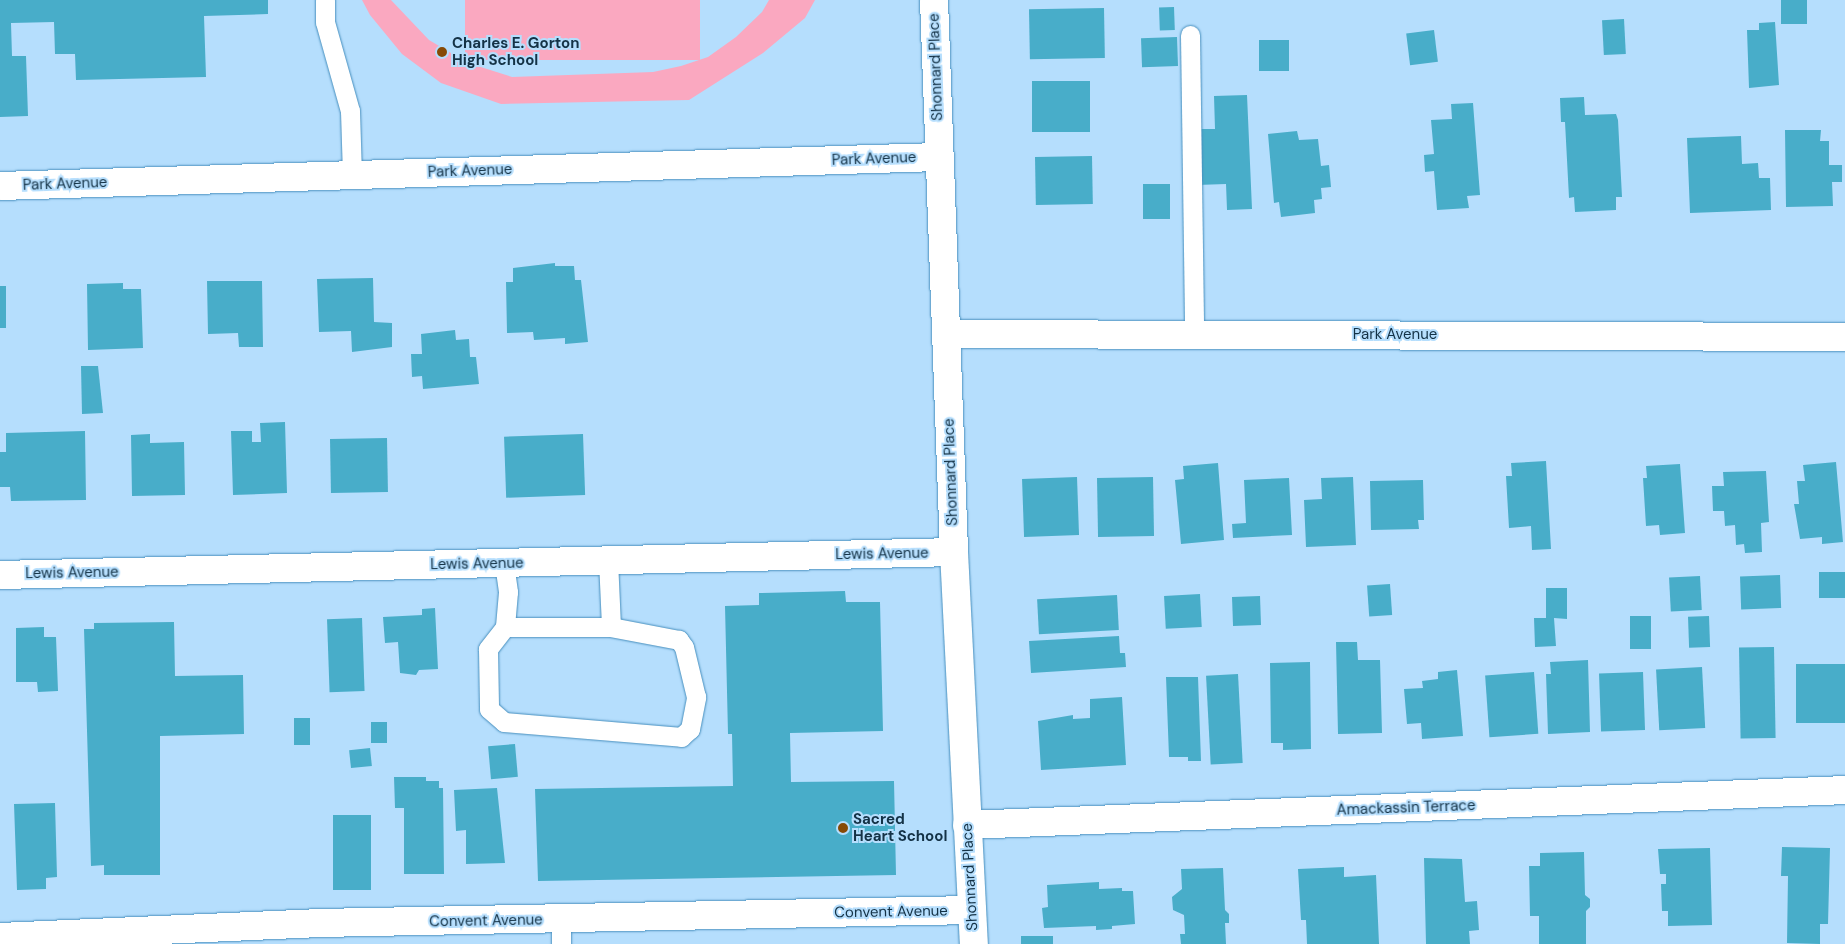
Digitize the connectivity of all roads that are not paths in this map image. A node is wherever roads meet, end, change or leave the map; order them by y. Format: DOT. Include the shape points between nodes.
graph roads {
  1 [pos="325,0"];
  2 [pos="934,0"];
  3 [pos="1190,36"];
  4 [pos="939,157"];
  5 [pos="352,175"];
  6 [pos="0,186"];
  7 [pos="946,334"];
  8 [pos="1194,334"];
  9 [pos="1845,337"];
  10 [pos="954,552"];
  11 [pos="608,560"];
  12 [pos="504,563"];
  13 [pos="0,575"];
  14 [pos="504,627"];
  15 [pos="611,627"];
  16 [pos="1845,790"];
  17 [pos="967,825"];
  18 [pos="972,910"];
  19 [pos="561,932"];
  20 [pos="0,937"];
  21 [pos="90,940"];
  22 [pos="974,944"];
  1 -- 5 [label="lane" via="325,22 350,111"];
  2 -- 4 [label="street, Shonnard Place"];
  3 -- 8 [label="lane"];
  4 -- 5 [label="street, Park Avenue"];
  4 -- 7 [label="street, Shonnard Place"];
  5 -- 6 [label="street, Park Avenue"];
  7 -- 8 [label="street, Park Avenue"];
  7 -- 10 [label="street, Shonnard Place"];
  8 -- 9 [label="street, Park Avenue"];
  10 -- 11 [label="street, Lewis Avenue"];
  10 -- 17 [label="street, Shonnard Place"];
  11 -- 12 [label="street, Lewis Avenue"];
  11 -- 15 [label="lane"];
  12 -- 13 [label="street, Lewis Avenue"];
  12 -- 14 [label="lane" via="508,592"];
  14 -- 15 [label="lane"];
  14 -- 15 [label="lane" via="488,649 489,710 504,722 681,737 690,729 696,697 684,648 673,638"];
  16 -- 17 [label="street, Amackassin Terrace"];
  17 -- 18 [label="street, Shonnard Place"];
  18 -- 19 [label="street, Convent Avenue"];
  18 -- 22 [label="street, Shonnard Place"];
  19 -- 21 [label="street, Convent Avenue" via="319,923"];
  20 -- 21 [label="street, Convent Avenue"];
}
